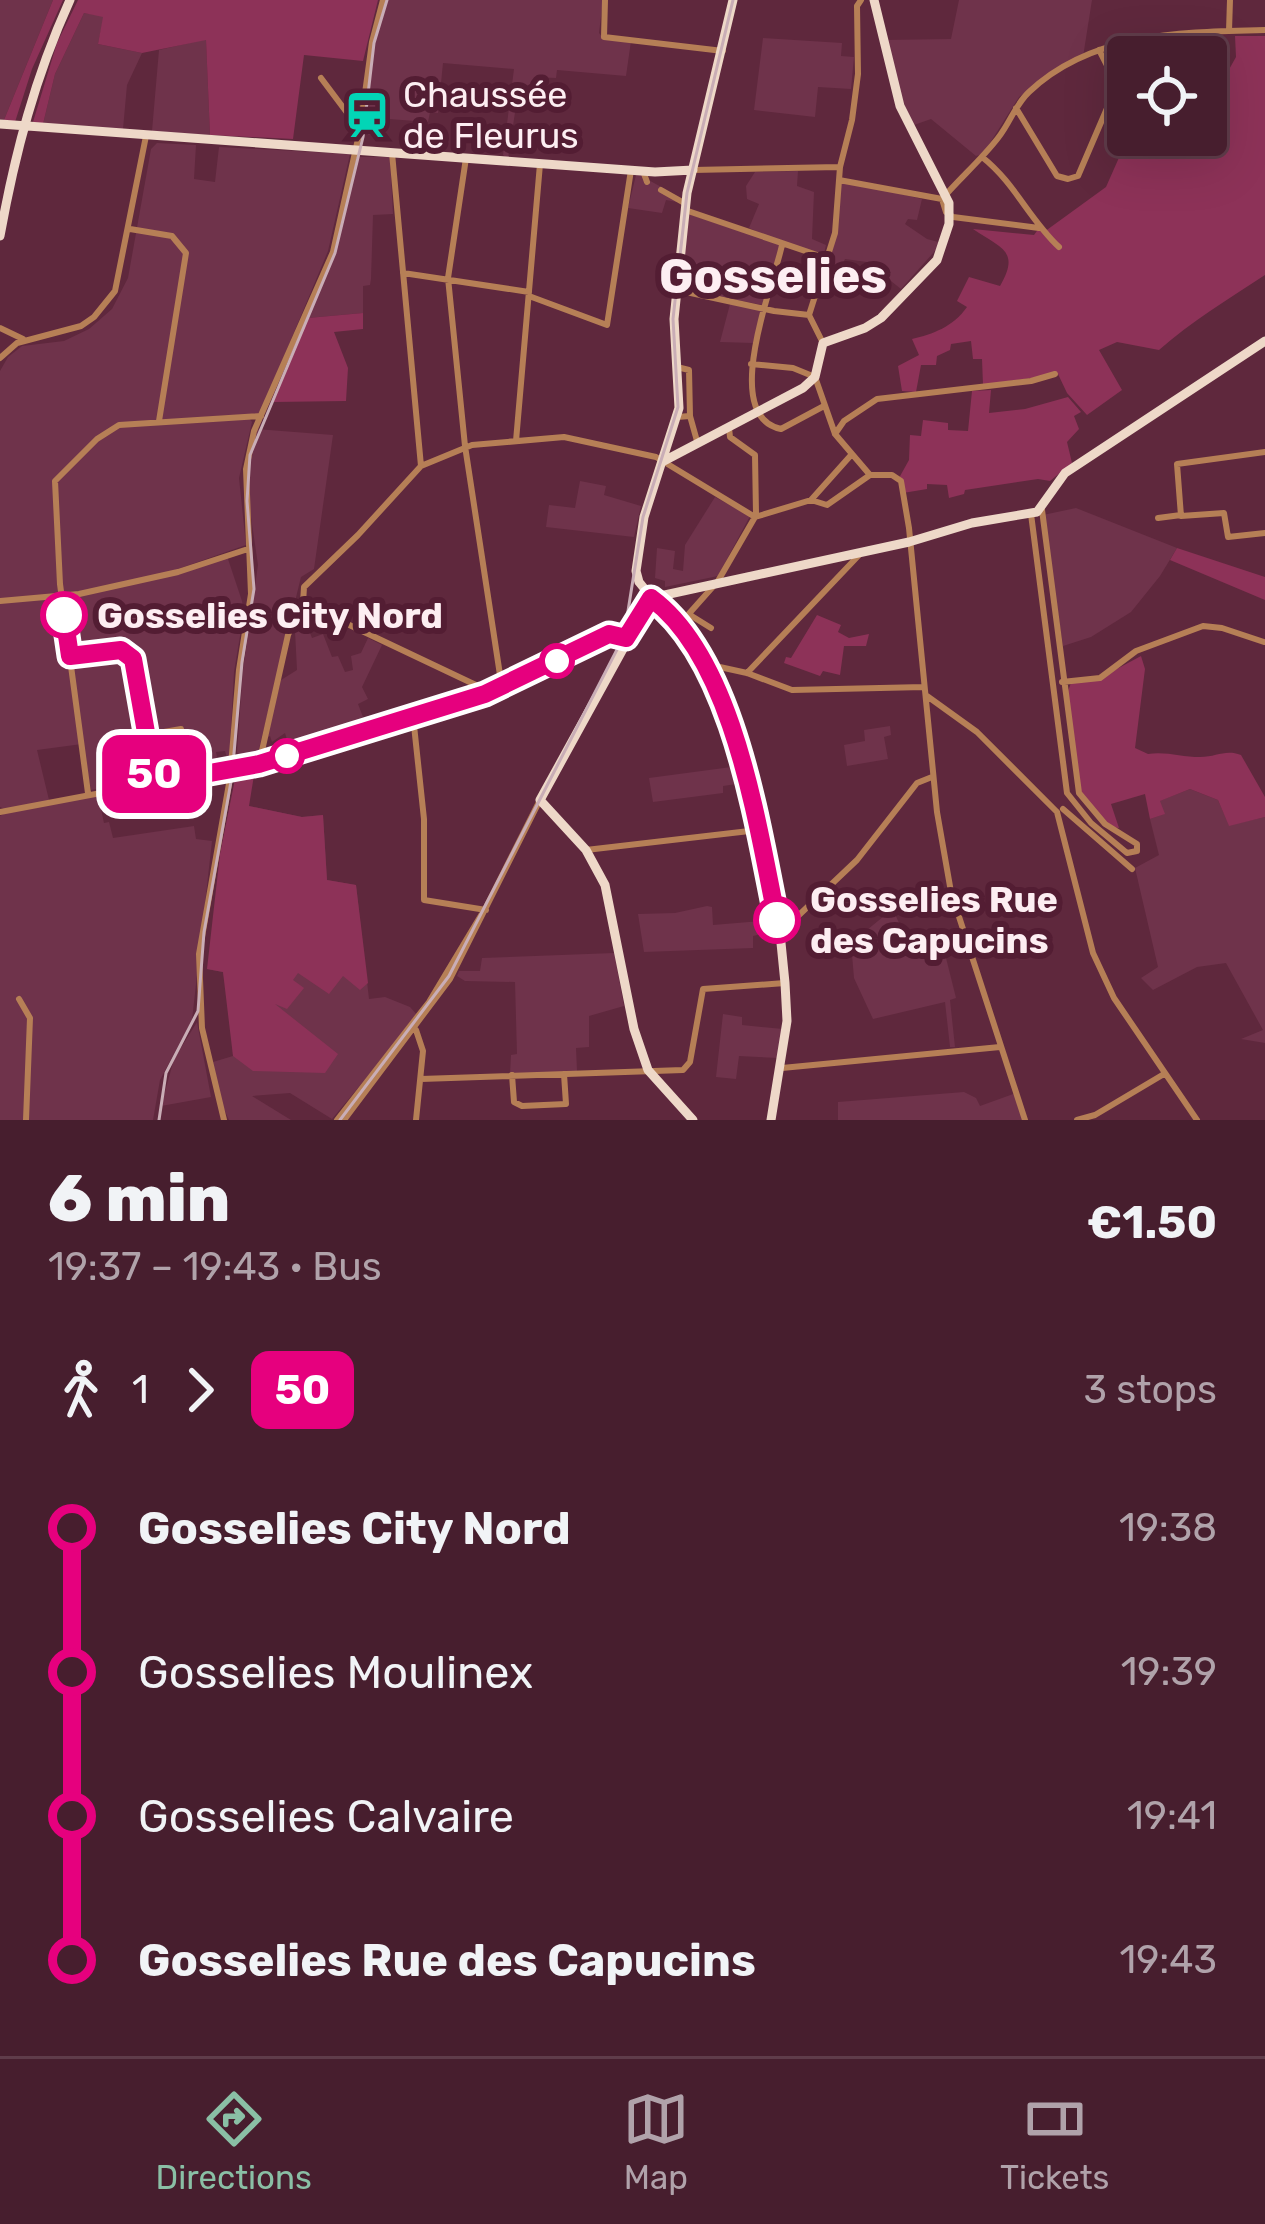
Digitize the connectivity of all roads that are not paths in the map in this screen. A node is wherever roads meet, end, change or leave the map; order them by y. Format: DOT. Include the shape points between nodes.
graph roads {
  1 [pos="70,0"];
  2 [pos="383,0"];
  3 [pos="605,0"];
  4 [pos="733,0"];
  5 [pos="861,0"];
  6 [pos="873,0"];
  7 [pos="1230,0"];
  8 [pos="1265,30"];
  9 [pos="1229,31"];
  10 [pos="1099,50"];
  11 [pos="723,51"];
  12 [pos="321,77"];
  13 [pos="1016,108"];
  14 [pos="0,124"];
  15 [pos="361,130"];
  16 [pos="146,136"];
  17 [pos="356,150"];
  18 [pos="392,153"];
  19 [pos="982,157"];
  20 [pos="466,158"];
  21 [pos="540,164"];
  22 [pos="840,166"];
  23 [pos="630,170"];
  24 [pos="693,170"];
  25 [pos="838,180"];
  26 [pos="661,190"];
  27 [pos="943,197"];
  28 [pos="686,207"];
  29 [pos="950,216"];
  30 [pos="1039,228"];
  31 [pos="130,229"];
  32 [pos="0,236"];
  33 [pos="782,245"];
  34 [pos="1059,247"];
  35 [pos="826,258"];
  36 [pos="403,273"];
  37 [pos="448,278"];
  38 [pos="773,285"];
  39 [pos="677,290"];
  40 [pos="801,292"];
  41 [pos="529,294"];
  42 [pos="765,309"];
  43 [pos="808,315"];
  44 [pos="0,328"];
  45 [pos="26,339"];
  46 [pos="823,343"];
  47 [pos="1264,345"];
  48 [pos="0,358"];
  49 [pos="751,364"];
  50 [pos="685,367"];
  51 [pos="1055,374"];
  52 [pos="814,376"];
  53 [pos="824,406"];
  54 [pos="757,412"];
  55 [pos="261,416"];
  56 [pos="690,416"];
  57 [pos="677,417"];
  58 [pos="159,421"];
  59 [pos="729,428"];
  60 [pos="835,434"];
  61 [pos="516,441"];
  62 [pos="698,445"];
  63 [pos="465,446"];
  64 [pos="1265,452"];
  65 [pos="852,454"];
  66 [pos="662,462"];
  67 [pos="421,466"];
  68 [pos="870,476"];
  69 [pos="811,500"];
  70 [pos="1037,512"];
  71 [pos="754,513"];
  72 [pos="1181,515"];
  73 [pos="1158,518"];
  74 [pos="1265,533"];
  75 [pos="909,542"];
  76 [pos="250,549"];
  77 [pos="849,558"];
  78 [pos="718,581"];
  79 [pos="62,594"];
  80 [pos="651,598"];
  81 [pos="0,601"];
  82 [pos="303,602"];
  83 [pos="690,615"];
  84 [pos="679,626"];
  85 [pos="711,628"];
  86 [pos="624,642"];
  87 [pos="1265,644"];
  88 [pos="70,656"];
  89 [pos="706,664"];
  90 [pos="747,673"];
  91 [pos="1058,682"];
  92 [pos="502,688"];
  93 [pos="926,691"];
  94 [pos="485,694"];
  95 [pos="413,716"];
  96 [pos="147,735"];
  97 [pos="259,764"];
  98 [pos="231,769"];
  99 [pos="190,777"];
  100 [pos="932,777"];
  101 [pos="155,783"];
  102 [pos="1079,793"];
  103 [pos="88,794"];
  104 [pos="540,800"];
  105 [pos="1071,801"];
  106 [pos="1060,811"];
  107 [pos="2,812"];
  108 [pos="758,830"];
  109 [pos="586,850"];
  110 [pos="1132,869"];
  111 [pos="486,910"];
  112 [pos="780,933"];
  113 [pos="785,983"];
  114 [pos="19,999"];
  115 [pos="413,1027"];
  116 [pos="1000,1047"];
  117 [pos="782,1068"];
  118 [pos="648,1070"];
  119 [pos="563,1073"];
  120 [pos="1164,1073"];
  121 [pos="512,1075"];
  122 [pos="421,1078"];
  123 [pos="26,1120"];
  124 [pos="224,1120"];
  125 [pos="340,1120"];
  126 [pos="416,1120"];
  127 [pos="693,1120"];
  128 [pos="771,1120"];
  129 [pos="1025,1120"];
  130 [pos="1077,1120"];
  131 [pos="1197,1120"];
  1 -- 32 [label="main road" via="16,144"];
  2 -- 15 [label="street"];
  3 -- 11 [label="street" via="604,37"];
  4 -- 11 [label="main road"];
  5 -- 22 [label="street" via="858,74"];
  6 -- 27 [label="main road" via="900,106"];
  7 -- 9 [label="street"];
  8 -- 9 [label="street"];
  9 -- 10 [label="street"];
  10 -- 13 [label="street" via="1041,82"];
  10 -- 13 [label="street" via="1117,85 1078,176 1057,176"];
  11 -- 24 [label="main road"];
  12 -- 15 [label="street"];
  13 -- 19 [label="street"];
  14 -- 16 [label="main road"];
  15 -- 17 [label="street"];
  16 -- 17 [label="main road"];
  16 -- 31 [label="street"];
  17 -- 18 [label="main road"];
  17 -- 55 [label="street" via="331,259"];
  18 -- 20 [label="main road"];
  18 -- 36 [label="street"];
  19 -- 27 [label="street"];
  19 -- 30 [label="street" via="1005,175"];
  20 -- 21 [label="main road"];
  20 -- 37 [label="street"];
  21 -- 23 [label="main road"];
  21 -- 41 [label="street"];
  22 -- 24 [label="street"];
  22 -- 25 [label="street"];
  23 -- 24 [label="main road" via="645,177"];
  23 -- 41 [label="street" via="607,326"];
  24 -- 28 [label="main road"];
  25 -- 27 [label="street"];
  25 -- 35 [label="street"];
  26 -- 28 [label="street"];
  27 -- 29 [label="main road"];
  28 -- 33 [label="street"];
  28 -- 39 [label="main road"];
  29 -- 30 [label="street"];
  29 -- 46 [label="main road" via="937,260 874,323"];
  30 -- 34 [label="street"];
  31 -- 45 [label="street" via="106,305 67,332"];
  31 -- 58 [label="street" via="172,236 186,253"];
  33 -- 35 [label="street"];
  33 -- 38 [label="street"];
  35 -- 43 [label="street"];
  36 -- 37 [label="street"];
  36 -- 67 [label="street"];
  37 -- 41 [label="street"];
  37 -- 63 [label="street"];
  38 -- 40 [label="street"];
  38 -- 42 [label="street"];
  39 -- 42 [label="street"];
  39 -- 50 [label="main road" via="674,328"];
  41 -- 61 [label="street"];
  42 -- 43 [label="street"];
  42 -- 49 [label="street"];
  43 -- 46 [label="street"];
  44 -- 45 [label="street"];
  45 -- 48 [label="street"];
  46 -- 52 [label="main road"];
  47 -- 70 [label="main road" via="1058,479"];
  49 -- 52 [label="street"];
  49 -- 54 [label="street"];
  50 -- 56 [label="street"];
  50 -- 57 [label="main road"];
  51 -- 60 [label="street" via="877,399"];
  52 -- 53 [label="street"];
  52 -- 54 [label="main road"];
  53 -- 54 [label="street" via="781,429"];
  53 -- 60 [label="street"];
  54 -- 59 [label="main road"];
  55 -- 58 [label="street"];
  55 -- 76 [label="street" via="245,479"];
  56 -- 57 [label="street"];
  56 -- 62 [label="street"];
  57 -- 66 [label="main road"];
  58 -- 79 [label="street" via="108,430 57,478"];
  59 -- 62 [label="main road"];
  59 -- 71 [label="street" via="757,460"];
  60 -- 65 [label="street"];
  61 -- 63 [label="street"];
  61 -- 66 [label="street" via="570,438"];
  62 -- 66 [label="main road"];
  63 -- 67 [label="street"];
  63 -- 92 [label="street"];
  64 -- 72 [label="street" via="1177,464"];
  65 -- 68 [label="street"];
  65 -- 69 [label="street"];
  66 -- 71 [label="street"];
  66 -- 80 [label="main road" via="637,577"];
  67 -- 82 [label="street" via="304,587"];
  68 -- 69 [label="street" via="827,506"];
  68 -- 75 [label="street" via="899,478"];
  69 -- 71 [label="street"];
  70 -- 75 [label="main road"];
  70 -- 91 [label="street"];
  71 -- 78 [label="street"];
  72 -- 73 [label="street"];
  72 -- 74 [label="street" via="1224,513 1228,537"];
  75 -- 77 [label="main road"];
  75 -- 93 [label="street"];
  76 -- 79 [label="street"];
  76 -- 98 [label="street"];
  77 -- 78 [label="main road"];
  77 -- 90 [label="street"];
  78 -- 80 [label="main road"];
  78 -- 83 [label="street"];
  79 -- 81 [label="street"];
  79 -- 88 [label="street"];
  80 -- 84 [label="main road"];
  80 -- 86 [label="main road"];
  82 -- 94 [label="street"];
  82 -- 97 [label="street"];
  83 -- 84 [label="street"];
  83 -- 85 [label="street"];
  84 -- 89 [label="main road"];
  86 -- 92 [label="street" via="609,634"];
  86 -- 104 [label="main road"];
  87 -- 91 [label="street" via="1203,626 1136,651 1100,678"];
  88 -- 96 [label="street" via="129,653"];
  88 -- 103 [label="street"];
  89 -- 90 [label="street"];
  89 -- 108 [label="main road" via="737,742"];
  90 -- 93 [label="street" via="792,690"];
  91 -- 102 [label="street"];
  91 -- 105 [label="street"];
  92 -- 94 [label="street"];
  93 -- 100 [label="street"];
  93 -- 106 [label="street"];
  94 -- 95 [label="street"];
  95 -- 97 [label="street"];
  95 -- 111 [label="street" via="424,900"];
  96 -- 99 [label="street" via="181,729"];
  96 -- 101 [label="street"];
  97 -- 98 [label="street"];
  98 -- 99 [label="street"];
  98 -- 124 [label="street" via="198,999"];
  99 -- 101 [label="street"];
  100 -- 112 [label="street" via="917,783 857,860"];
  100 -- 116 [label="street" via="951,892"];
  101 -- 103 [label="street"];
  102 -- 105 [label="street"];
  102 -- 105 [label="street" via="1137,851 1126,853"];
  103 -- 107 [label="street"];
  104 -- 109 [label="main road"];
  104 -- 111 [label="street"];
  105 -- 106 [label="street"];
  106 -- 110 [label="street"];
  106 -- 120 [label="street" via="1093,953"];
  108 -- 109 [label="street"];
  108 -- 112 [label="main road"];
  109 -- 118 [label="main road" via="605,885"];
  111 -- 115 [label="street" via="450,980"];
  112 -- 113 [label="main road"];
  113 -- 117 [label="main road"];
  113 -- 118 [label="street" via="703,989 687,1067"];
  114 -- 123 [label="street" via="30,1018"];
  115 -- 122 [label="street" via="423,1045"];
  115 -- 125 [label="street"];
  116 -- 117 [label="street"];
  116 -- 129 [label="street"];
  117 -- 128 [label="main road"];
  118 -- 119 [label="street"];
  118 -- 127 [label="main road"];
  119 -- 121 [label="street"];
  119 -- 121 [label="street" via="566,1103 522,1106 514,1102"];
  120 -- 130 [label="street"];
  120 -- 131 [label="street"];
  121 -- 122 [label="street"];
  122 -- 126 [label="street"];
}
